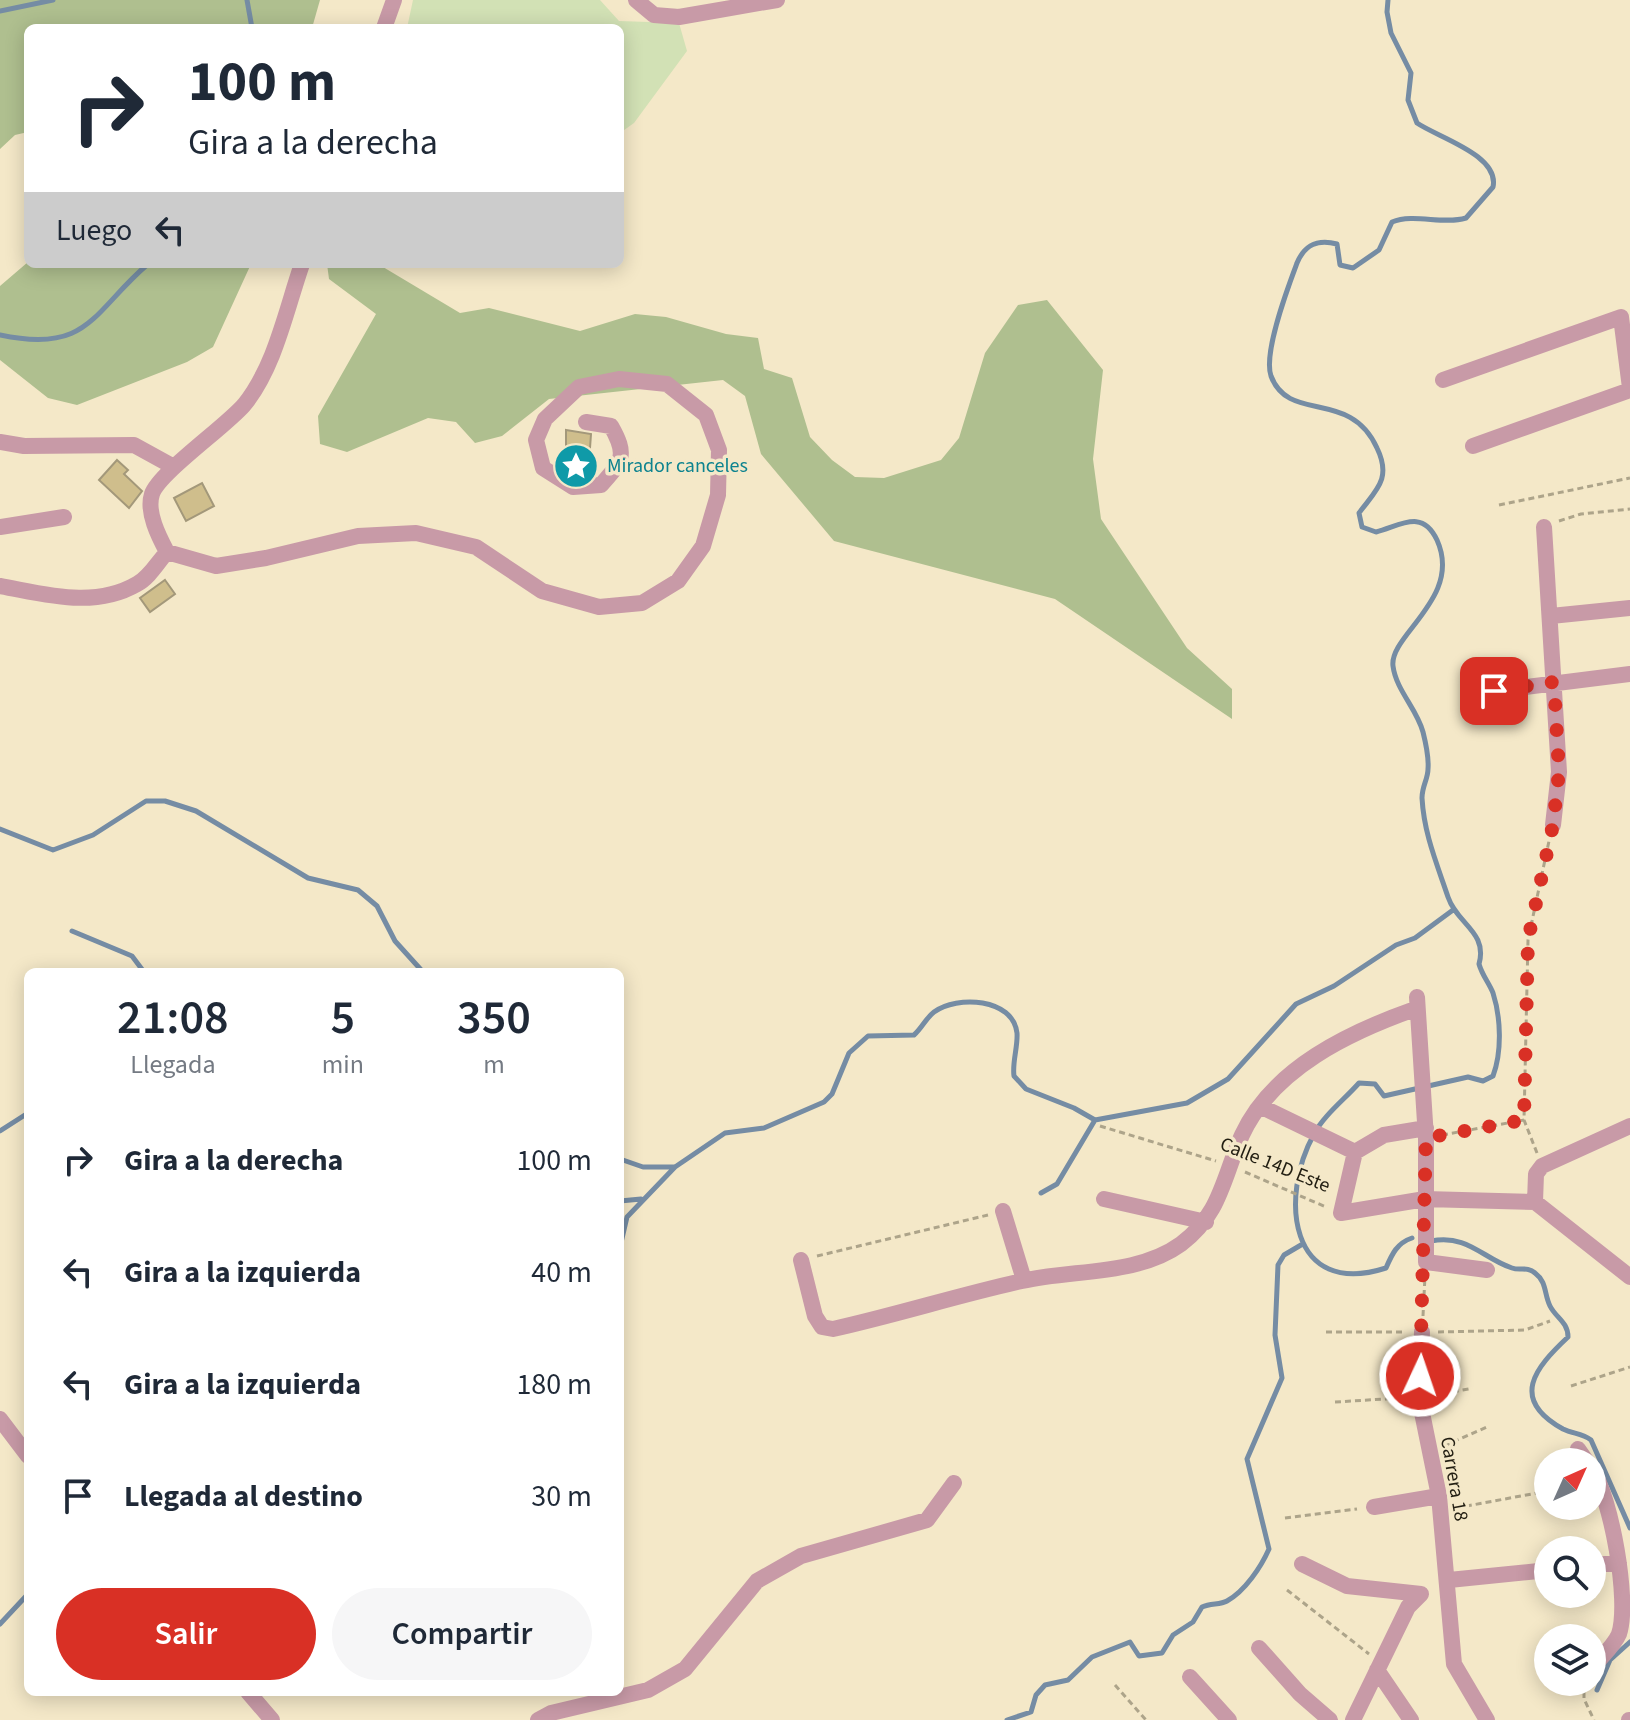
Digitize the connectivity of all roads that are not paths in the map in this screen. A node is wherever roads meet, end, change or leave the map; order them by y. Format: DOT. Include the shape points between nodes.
graph roads {
  1 [pos="394,0"];
  2 [pos="636,0"];
  3 [pos="777,0"];
  4 [pos="385,24"];
  5 [pos="301,268"];
  6 [pos="1443,380"];
  7 [pos="1630,389"];
  8 [pos="586,422"];
  9 [pos="0,442"];
  10 [pos="1473,446"];
  11 [pos="174,467"];
  12 [pos="64,517"];
  13 [pos="0,527"];
  14 [pos="1544,527"];
  15 [pos="167,552"];
  16 [pos="0,586"];
  17 [pos="1630,608"];
  18 [pos="1551,616"];
  19 [pos="1630,674"];
  20 [pos="1554,682"];
  21 [pos="1494,691"];
  22 [pos="1553,825"];
  23 [pos="1260,1106"];
  24 [pos="1630,1126"];
  25 [pos="1426,1133"];
  26 [pos="1355,1152"];
  27 [pos="1104,1199"];
  28 [pos="1425,1199"];
  29 [pos="1535,1202"];
  30 [pos="1003,1211"];
  31 [pos="1206,1222"];
  32 [pos="801,1260"];
  33 [pos="1487,1270"];
  34 [pos="1630,1277"];
  35 [pos="1024,1280"];
  36 [pos="1422,1332"];
  37 [pos="0,1419"];
  38 [pos="24,1451"];
  39 [pos="954,1483"];
  40 [pos="1440,1504"];
  41 [pos="1374,1507"];
  42 [pos="1606,1508"];
  43 [pos="1619,1563"];
  44 [pos="1302,1564"];
  45 [pos="1606,1564"];
  46 [pos="1534,1571"];
  47 [pos="1449,1580"];
  48 [pos="1259,1648"];
  49 [pos="1606,1651"];
  50 [pos="1378,1666"];
  51 [pos="1190,1677"];
  52 [pos="251,1696"];
  53 [pos="623,1696"];
  54 [pos="624,1696"];
  55 [pos="272,1720"];
  56 [pos="538,1720"];
  57 [pos="1229,1720"];
  58 [pos="1330,1720"];
  59 [pos="1353,1720"];
  60 [pos="1411,1720"];
  61 [pos="1487,1720"];
  1 -- 4 [label="street"];
  2 -- 3 [label="street" via="654,15 679,17"];
  5 -- 11 [label="street" via="266,367 244,404"];
  6 -- 7 [label="street" via="1621,317"];
  7 -- 10 [label="street"];
  8 -- 15 [label="street" via="611,426 622,445 621,462 601,485 573,487 543,468 536,440 545,419 579,387 619,379 667,384 706,415 719,450 718,495 703,546 678,581 642,603 599,607 542,591 476,547 416,533 358,536 216,566"];
  9 -- 11 [label="street" via="134,445"];
  11 -- 15 [label="street" via="152,494 152,516"];
  12 -- 13 [label="street"];
  14 -- 18 [label="street"];
  15 -- 16 [label="street" via="139,583 104,597 66,598"];
  17 -- 18 [label="street"];
  18 -- 20 [label="street"];
  19 -- 20 [label="street"];
  20 -- 21 [label="street"];
  20 -- 22 [label="street" via="1559,772"];
  23 -- 25 [label="street" via="1297,1068 1416,1003"];
  23 -- 26 [label="street"];
  23 -- 31 [label="street" via="1243,1133"];
  24 -- 29 [label="street" via="1542,1166 1536,1174"];
  25 -- 26 [label="street" via="1384,1135"];
  25 -- 28 [label="street"];
  26 -- 28 [label="street, Calle 14D Este" via="1341,1213"];
  27 -- 31 [label="street"];
  28 -- 29 [label="street, Calle 14D Este"];
  28 -- 33 [label="street" via="1426,1262"];
  29 -- 34 [label="street"];
  30 -- 35 [label="street"];
  31 -- 35 [label="street" via="1163,1254 1100,1271"];
  32 -- 35 [label="street" via="815,1316 822,1327 833,1329"];
  36 -- 40 [label="street, Carrera 18" via="1419,1398"];
  37 -- 38 [label="street"];
  39 -- 54 [label="street" via="927,1520 801,1556 757,1581 685,1669 648,1690"];
  40 -- 41 [label="street"];
  40 -- 47 [label="street, Carrera 18"];
  42 -- 43 [label="street"];
  43 -- 45 [label="street"];
  43 -- 49 [label="street" via="1622,1620"];
  44 -- 50 [label="street" via="1347,1586 1421,1594 1408,1607"];
  46 -- 47 [label="street"];
  47 -- 61 [label="street, Carrera 18" via="1454,1664"];
  48 -- 58 [label="street"];
  50 -- 59 [label="street"];
  50 -- 60 [label="street"];
  51 -- 57 [label="street"];
  52 -- 55 [label="street"];
  53 -- 56 [label="street"];
}
